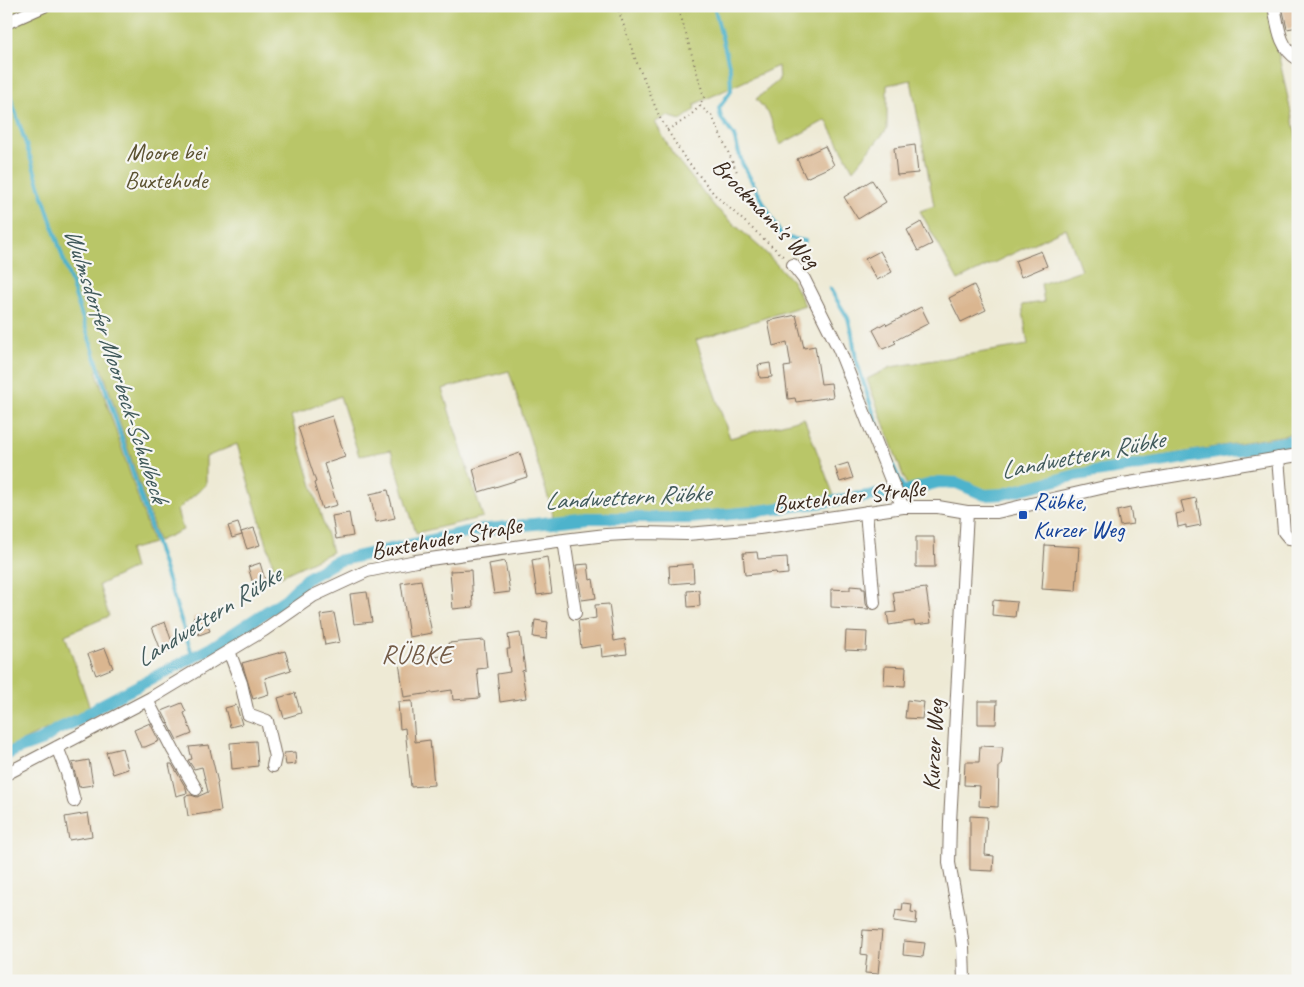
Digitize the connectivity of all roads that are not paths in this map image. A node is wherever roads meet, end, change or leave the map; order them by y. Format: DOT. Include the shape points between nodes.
graph roads {
  1 [pos="44,6"];
  2 [pos="1274,6"];
  3 [pos="6,24"];
  4 [pos="1298,59"];
  5 [pos="793,266"];
  6 [pos="1298,455"];
  7 [pos="1278,458"];
  8 [pos="901,503"];
  9 [pos="866,512"];
  10 [pos="968,512"];
  11 [pos="1298,538"];
  12 [pos="564,540"];
  13 [pos="874,603"];
  14 [pos="575,613"];
  15 [pos="229,650"];
  16 [pos="147,700"];
  17 [pos="57,747"];
  18 [pos="272,766"];
  19 [pos="6,774"];
  20 [pos="196,789"];
  21 [pos="74,801"];
  22 [pos="964,981"];
  1 -- 3 [label="street"];
  2 -- 4 [label="street" via="1282,40"];
  5 -- 8 [label="street, Brockmann's Weg" via="804,279 839,349"];
  6 -- 7 [label="street, Buxtehuder Straße"];
  7 -- 10 [label="street, Buxtehuder Straße" via="1105,487 997,512"];
  7 -- 11 [label="street" via="1284,532 1289,538"];
  8 -- 9 [label="street, Buxtehuder Straße"];
  8 -- 10 [label="street, Buxtehuder Straße"];
  9 -- 12 [label="street, Buxtehuder Straße" via="750,529"];
  9 -- 13 [label="street"];
  10 -- 22 [label="street, Kurzer Weg" via="950,822 950,864"];
  12 -- 14 [label="street"];
  12 -- 15 [label="street, Buxtehuder Straße" via="367,571 313,596"];
  15 -- 16 [label="street, Buxtehuder Straße"];
  15 -- 18 [label="street" via="248,714 267,721 275,757"];
  16 -- 17 [label="street, Buxtehuder Straße"];
  16 -- 20 [label="street"];
  17 -- 19 [label="street, Buxtehuder Straße"];
  17 -- 21 [label="street"];
}
